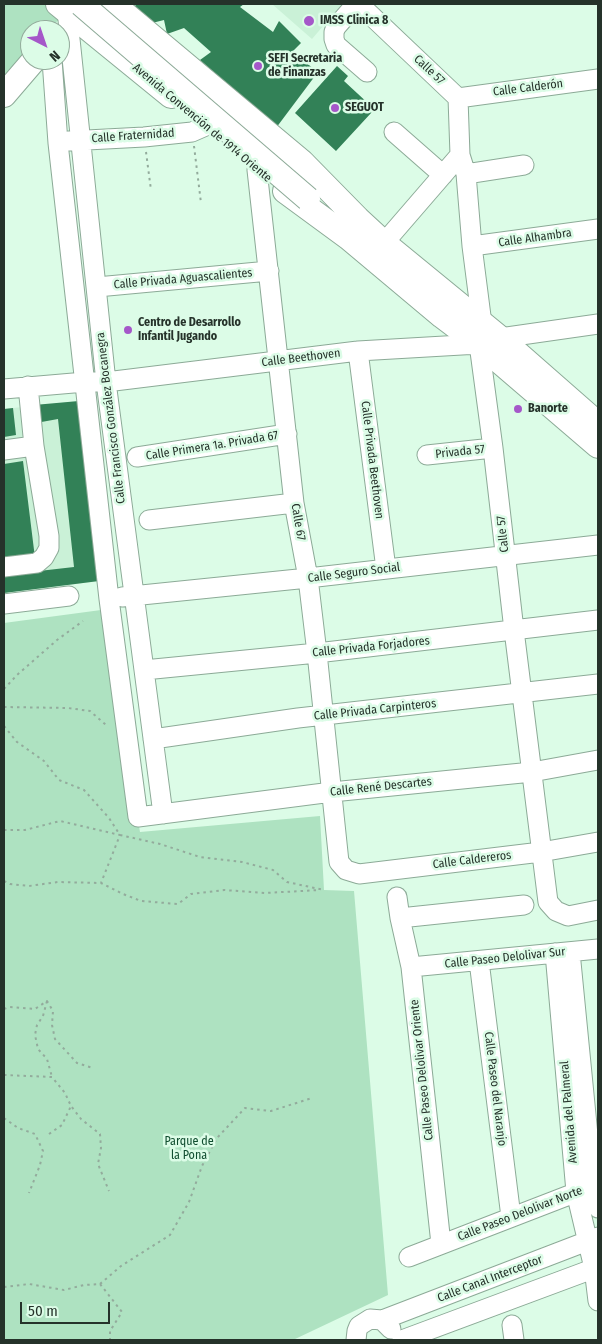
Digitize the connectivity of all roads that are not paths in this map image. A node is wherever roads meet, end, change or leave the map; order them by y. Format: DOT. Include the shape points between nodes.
graph roads {
  1 [pos="99,4"];
  2 [pos="113,4"];
  3 [pos="358,4"];
  4 [pos="70,13"];
  5 [pos="143,29"];
  6 [pos="116,52"];
  7 [pos="25,70"];
  8 [pos="53,70"];
  9 [pos="367,72"];
  10 [pos="598,79"];
  11 [pos="4,95"];
  12 [pos="458,98"];
  13 [pos="200,128"];
  14 [pos="394,132"];
  15 [pos="81,140"];
  16 [pos="58,143"];
  17 [pos="460,155"];
  18 [pos="524,165"];
  19 [pos="257,170"];
  20 [pos="466,174"];
  21 [pos="443,175"];
  22 [pos="311,193"];
  23 [pos="354,229"];
  24 [pos="598,229"];
  25 [pos="384,243"];
  26 [pos="472,246"];
  27 [pos="269,271"];
  28 [pos="97,288"];
  29 [pos="598,324"];
  30 [pos="487,335"];
  31 [pos="358,351"];
  32 [pos="279,362"];
  33 [pos="85,382"];
  34 [pos="106,382"];
  35 [pos="28,386"];
  36 [pos="4,389"];
  37 [pos="598,424"];
  38 [pos="287,434"];
  39 [pos="34,446"];
  40 [pos="598,446"];
  41 [pos="493,448"];
  42 [pos="4,450"];
  43 [pos="427,455"];
  44 [pos="137,457"];
  45 [pos="294,503"];
  46 [pos="149,520"];
  47 [pos="598,545"];
  48 [pos="505,554"];
  49 [pos="4,567"];
  50 [pos="386,569"];
  51 [pos="308,578"];
  52 [pos="69,596"];
  53 [pos="134,596"];
  54 [pos="109,599"];
  55 [pos="4,604"];
  56 [pos="598,620"];
  57 [pos="514,630"];
  58 [pos="317,653"];
  59 [pos="144,670"];
  60 [pos="598,684"];
  61 [pos="522,693"];
  62 [pos="324,716"];
  63 [pos="153,739"];
  64 [pos="598,760"];
  65 [pos="532,772"];
  66 [pos="332,792"];
  67 [pos="164,814"];
  68 [pos="138,818"];
  69 [pos="598,842"];
  70 [pos="541,852"];
  71 [pos="346,870"];
  72 [pos="397,896"];
  73 [pos="524,905"];
  74 [pos="598,910"];
  75 [pos="400,918"];
  76 [pos="598,948"];
  77 [pos="562,952"];
  78 [pos="479,960"];
  79 [pos="411,968"];
  80 [pos="596,1185"];
  81 [pos="576,1192"];
  82 [pos="598,1208"];
  83 [pos="511,1217"];
  84 [pos="593,1239"];
  85 [pos="441,1244"];
  86 [pos="409,1257"];
  87 [pos="596,1268"];
  88 [pos="598,1301"];
  89 [pos="382,1320"];
  90 [pos="356,1340"];
  91 [pos="392,1340"];
  92 [pos="402,1340"];
  1 -- 22 [label="main road, Avenida Convención de 1914 Oriente"];
  2 -- 5 [label="main road, Avenida Convención de 1914 Oriente"];
  3 -- 9 [label="street" via="336,27 334,39 336,45"];
  3 -- 12 [label="street, Calle 57"];
  4 -- 6 [label="main road, Avenida Convención de 1914 Oriente"];
  4 -- 15 [label="street, Calle Francisco González Bocanegra"];
  4 -- 22 [label="main road, Avenida Convención de 1914 Oriente, bridge"];
  5 -- 6 [label="main road" via="127,33"];
  5 -- 23 [label="main road, Avenida Convención de 1914 Oriente" via="302,162"];
  6 -- 13 [label="main road, Avenida Convención de 1914 Oriente"];
  7 -- 11 [label="main road"];
  8 -- 16 [label="street, Calle Francisco González Bocanegra"];
  10 -- 12 [label="street, Calle Calderón"];
  12 -- 17 [label="street, Calle 57"];
  13 -- 15 [label="street, Calle Fraternidad" via="144,137"];
  13 -- 19 [label="main road, Avenida Convención de 1914 Oriente"];
  14 -- 21 [label="street"];
  15 -- 16 [label="street, Calle Fraternidad"];
  15 -- 28 [label="street, Calle Francisco González Bocanegra"];
  16 -- 33 [label="street, Calle Francisco González Bocanegra"];
  17 -- 20 [label="street, Calle 57"];
  17 -- 21 [label="street"];
  18 -- 20 [label="street"];
  19 -- 23 [label="main road, Avenida Convención de 1914 Oriente"];
  19 -- 27 [label="street, Calle 67"];
  20 -- 26 [label="street, Calle 57"];
  21 -- 25 [label="street"];
  22 -- 23 [label="main road, Avenida Convención de 1914 Oriente"];
  23 -- 25 [label="main road, Avenida Convención de 1914 Oriente"];
  23 -- 30 [label="main road, Avenida Convención de 1914 Oriente" via="442,316"];
  24 -- 26 [label="street, Calle Alhambra"];
  25 -- 30 [label="main road, Avenida Convención de 1914 Oriente"];
  26 -- 30 [label="street, Calle 57"];
  27 -- 28 [label="street, Calle Privada Aguascalientes"];
  27 -- 32 [label="street, Calle 67"];
  28 -- 34 [label="street, Calle Francisco González Bocanegra"];
  29 -- 30 [label="street, Calle Beethoven"];
  30 -- 31 [label="street, Calle Beethoven"];
  30 -- 37 [label="main road, Avenida Convención de 1914 Oriente"];
  30 -- 40 [label="main road, Avenida Convención de 1914 Oriente"];
  30 -- 41 [label="street, Calle 57"];
  31 -- 32 [label="street, Calle Beethoven"];
  31 -- 50 [label="street, Calle Privada Beethoven"];
  32 -- 34 [label="street, Calle Beethoven"];
  32 -- 38 [label="street, Calle 67"];
  33 -- 34 [label="street, Calle Beethoven"];
  33 -- 35 [label="street, Calle Beethoven"];
  33 -- 54 [label="street, Calle Francisco González Bocanegra"];
  34 -- 53 [label="street, Calle Francisco González Bocanegra"];
  35 -- 36 [label="street, Calle Beethoven"];
  35 -- 39 [label="street"];
  38 -- 44 [label="street, Calle Primera 1a. Privada 67"];
  38 -- 45 [label="street, Calle 67"];
  39 -- 42 [label="street"];
  39 -- 49 [label="street" via="50,536 49,548 37,562"];
  41 -- 43 [label="street, Privada 57"];
  41 -- 48 [label="street, Calle 57"];
  45 -- 46 [label="street"];
  45 -- 51 [label="street, Calle 67"];
  47 -- 48 [label="street, Calle Seguro Social"];
  48 -- 50 [label="street, Calle Seguro Social"];
  48 -- 57 [label="street, Calle 57"];
  50 -- 51 [label="street, Calle Seguro Social"];
  51 -- 53 [label="street, Calle Seguro Social"];
  51 -- 58 [label="street, Calle 67"];
  52 -- 55 [label="street"];
  53 -- 54 [label="street, Calle Seguro Social"];
  53 -- 59 [label="street, Calle Francisco González Bocanegra"];
  54 -- 68 [label="street, Calle Francisco González Bocanegra"];
  56 -- 57 [label="street, Calle Privada Forjadores"];
  57 -- 58 [label="street, Calle Privada Forjadores"];
  57 -- 61 [label="street, Calle 57"];
  58 -- 59 [label="street, Calle Privada Forjadores"];
  58 -- 62 [label="street, Calle 67"];
  59 -- 63 [label="street, Calle Francisco González Bocanegra"];
  60 -- 61 [label="street, Calle Privada Carpinteros"];
  61 -- 62 [label="street, Calle Privada Carpinteros"];
  61 -- 65 [label="street, Calle 57"];
  62 -- 63 [label="street, Calle Privada Carpinteros"];
  62 -- 66 [label="street, Calle 67"];
  63 -- 67 [label="street, Calle Francisco González Bocanegra"];
  64 -- 65 [label="street, Calle René Descartes"];
  65 -- 66 [label="street, Calle René Descartes"];
  65 -- 70 [label="street, Calle 57"];
  66 -- 67 [label="street, Calle René Descartes"];
  66 -- 71 [label="street, Calle 67" via="339,862"];
  67 -- 68 [label="street, Calle René Descartes"];
  69 -- 70 [label="street, Calle Caldereros"];
  70 -- 71 [label="street, Calle Caldereros" via="360,874"];
  70 -- 74 [label="street, Calle 57" via="548,902 556,911 568,916"];
  72 -- 75 [label="street, Calle Paseo Delolivar Oriente"];
  73 -- 75 [label="street"];
  75 -- 79 [label="street, Calle Paseo Delolivar Oriente"];
  76 -- 77 [label="street, Calle Paseo Delolivar Sur"];
  77 -- 78 [label="street, Calle Paseo Delolivar Sur"];
  77 -- 80 [label="street, Avenida del Palmeral"];
  77 -- 81 [label="street, Avenida del Palmeral"];
  78 -- 79 [label="street, Calle Paseo Delolivar Sur"];
  78 -- 83 [label="street, Calle Paseo del Naranjo"];
  79 -- 85 [label="street, Calle Paseo Delolivar Oriente"];
  80 -- 81 [label="street, Calle Paseo Delolivar Norte"];
  80 -- 82 [label="street, Avenida del Palmeral"];
  81 -- 83 [label="street, Calle Paseo Delolivar Norte"];
  81 -- 84 [label="street, Avenida del Palmeral"];
  83 -- 85 [label="street, Calle Paseo Delolivar Norte"];
  84 -- 87 [label="street, Avenida del Palmeral"];
  84 -- 89 [label="street, Calle Canal Interceptor"];
  85 -- 86 [label="street, Calle Paseo Delolivar Norte"];
  87 -- 88 [label="street, Avenida del Palmeral"];
  87 -- 92 [label="street"];
  89 -- 90 [label="street, Calle Canal Interceptor" via="364,1322 356,1331"];
  89 -- 91 [label="street" via="390,1328"];
}
